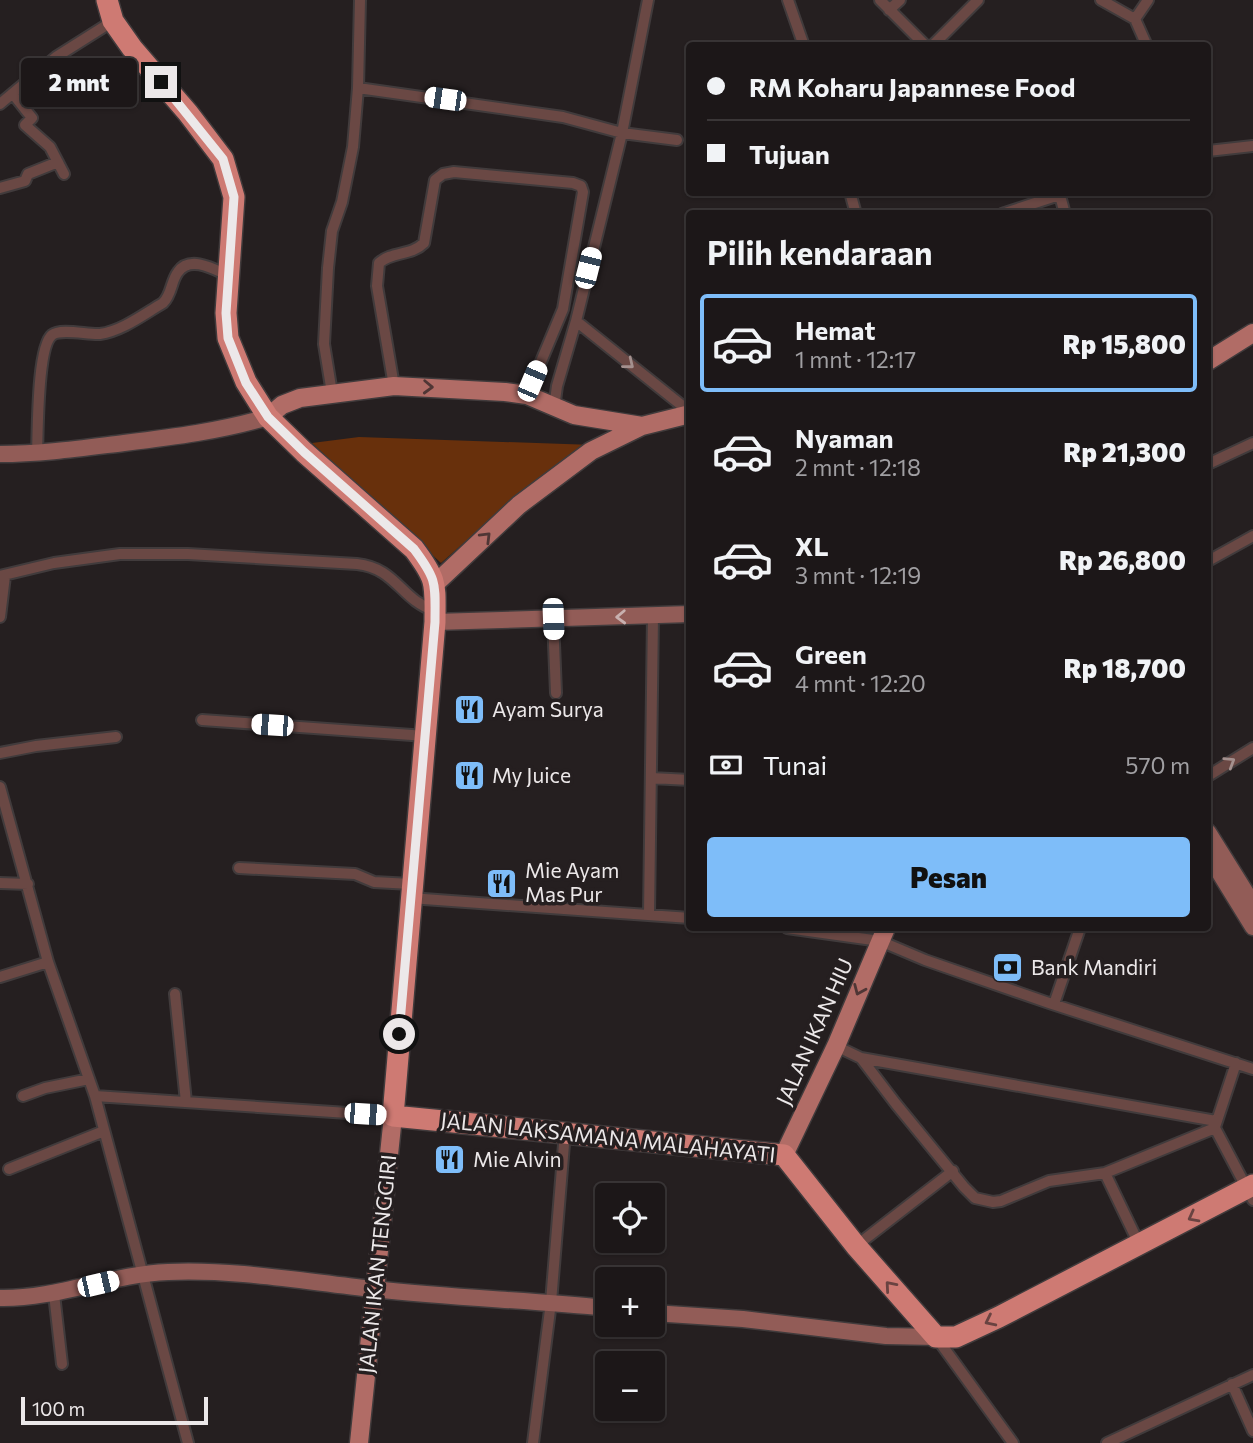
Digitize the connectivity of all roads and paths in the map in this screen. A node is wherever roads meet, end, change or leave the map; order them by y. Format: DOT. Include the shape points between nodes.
graph roads {
  1 [pos="360,0"];
  2 [pos="648,0"];
  3 [pos="788,0"];
  4 [pos="880,0"];
  5 [pos="900,0"];
  6 [pos="978,0"];
  7 [pos="1101,0"];
  8 [pos="1148,0"];
  9 [pos="110,10"];
  10 [pos="889,10"];
  11 [pos="1135,19"];
  12 [pos="803,42"];
  13 [pos="922,42"];
  14 [pos="936,42"];
  15 [pos="1145,42"];
  16 [pos="358,88"];
  17 [pos="13,94"];
  18 [pos="0,104"];
  19 [pos="622,133"];
  20 [pos="677,140"];
  21 [pos="1253,146"];
  22 [pos="1211,151"];
  23 [pos="58,162"];
  24 [pos="64,174"];
  25 [pos="0,188"];
  26 [pos="1053,196"];
  27 [pos="1013,210"];
  28 [pos="227,275"];
  29 [pos="576,321"];
  30 [pos="1253,331"];
  31 [pos="1211,345"];
  32 [pos="1211,359"];
  33 [pos="394,386"];
  34 [pos="332,393"];
  35 [pos="527,396"];
  36 [pos="554,408"];
  37 [pos="686,410"];
  38 [pos="686,414"];
  39 [pos="268,417"];
  40 [pos="642,426"];
  41 [pos="1253,443"];
  42 [pos="37,453"];
  43 [pos="0,454"];
  44 [pos="1211,463"];
  45 [pos="1253,536"];
  46 [pos="1211,559"];
  47 [pos="2,576"];
  48 [pos="436,583"];
  49 [pos="686,614"];
  50 [pos="0,617"];
  51 [pos="435,617"];
  52 [pos="653,617"];
  53 [pos="553,619"];
  54 [pos="556,693"];
  55 [pos="202,720"];
  56 [pos="426,736"];
  57 [pos="116,737"];
  58 [pos="1253,748"];
  59 [pos="0,752"];
  60 [pos="1211,774"];
  61 [pos="651,778"];
  62 [pos="686,780"];
  63 [pos="0,787"];
  64 [pos="1211,837"];
  65 [pos="1211,859"];
  66 [pos="239,868"];
  67 [pos="0,883"];
  68 [pos="27,884"];
  69 [pos="411,891"];
  70 [pos="1253,904"];
  71 [pos="649,914"];
  72 [pos="686,918"];
  73 [pos="1253,927"];
  74 [pos="835,931"];
  75 [pos="1079,931"];
  76 [pos="883,934"];
  77 [pos="48,962"];
  78 [pos="0,977"];
  79 [pos="176,994"];
  80 [pos="1054,1004"];
  81 [pos="836,1046"];
  82 [pos="861,1058"];
  83 [pos="1236,1063"];
  84 [pos="1253,1069"];
  85 [pos="89,1079"];
  86 [pos="23,1096"];
  87 [pos="95,1096"];
  88 [pos="186,1102"];
  89 [pos="393,1116"];
  90 [pos="1216,1125"];
  91 [pos="104,1132"];
  92 [pos="565,1132"];
  93 [pos="784,1155"];
  94 [pos="9,1169"];
  95 [pos="953,1171"];
  96 [pos="1105,1173"];
  97 [pos="1251,1191"];
  98 [pos="1139,1244"];
  99 [pos="856,1246"];
  100 [pos="142,1274"];
  101 [pos="376,1290"];
  102 [pos="54,1294"];
  103 [pos="0,1298"];
  104 [pos="551,1302"];
  105 [pos="595,1307"];
  106 [pos="665,1313"];
  107 [pos="936,1337"];
  108 [pos="62,1364"];
  109 [pos="1253,1375"];
  110 [pos="1232,1384"];
  111 [pos="1253,1431"];
  112 [pos="188,1443"];
  113 [pos="359,1443"];
  114 [pos="533,1443"];
  115 [pos="1013,1443"];
  116 [pos="1107,1443"];
  1 -- 16 [label="street"];
  2 -- 19 [label="street"];
  3 -- 12 [label="street"];
  4 -- 10 [label="street"];
  5 -- 10 [label="street"];
  6 -- 14 [label="street"];
  7 -- 11 [label="street"];
  8 -- 11 [label="street"];
  9 -- 17 [label="street"];
  9 -- 28 [label="highway" via="132,48 223,159 234,197"];
  10 -- 13 [label="street"];
  11 -- 15 [label="street"];
  16 -- 19 [label="street" via="564,117"];
  16 -- 34 [label="street" via="353,147 332,231 328,268 324,344"];
  17 -- 18 [label="street"];
  17 -- 23 [label="street" via="32,118 26,125 50,147"];
  19 -- 20 [label="street"];
  19 -- 29 [label="street"];
  21 -- 22 [label="street"];
  23 -- 24 [label="street"];
  23 -- 25 [label="street" via="28,174 27,180"];
  26 -- 27 [label="street"];
  28 -- 39 [label="highway" via="228,338 246,383"];
  28 -- 42 [label="street" via="205,265 188,265 178,271 163,303 114,331 51,336 40,380"];
  29 -- 36 [label="street"];
  29 -- 37 [label="street, one-way"];
  30 -- 31 [label="main road"];
  30 -- 32 [label="main road"];
  33 -- 34 [label="main road"];
  33 -- 35 [label="main road, one-way"];
  33 -- 35 [label="street" via="377,286 379,263 387,256 418,250 424,243 435,180 454,172 573,183 583,192 563,309"];
  34 -- 39 [label="main road" via="289,401"];
  35 -- 36 [label="main road"];
  36 -- 40 [label="main road"];
  38 -- 40 [label="main road"];
  39 -- 42 [label="street" via="172,438"];
  39 -- 48 [label="highway" via="414,549"];
  48 -- 40 [label="main road, one-way" via="519,505 591,451"];
  41 -- 44 [label="street"];
  42 -- 43 [label="street"];
  45 -- 46 [label="street"];
  47 -- 50 [label="street"];
  47 -- 51 [label="street" via="120,554 357,564 377,567"];
  48 -- 51 [label="highway, JALAN IKAN TENGGIRI"];
  49 -- 52 [label="street"];
  51 -- 53 [label="street"];
  51 -- 56 [label="highway, JALAN IKAN TENGGIRI"];
  52 -- 53 [label="street, one-way"];
  52 -- 61 [label="street"];
  53 -- 54 [label="street"];
  55 -- 56 [label="street"];
  56 -- 69 [label="highway, JALAN IKAN TENGGIRI"];
  57 -- 59 [label="street"];
  60 -- 58 [label="street, one-way"];
  61 -- 62 [label="street"];
  61 -- 71 [label="street"];
  63 -- 68 [label="street"];
  64 -- 70 [label="street"];
  65 -- 73 [label="street"];
  66 -- 69 [label="street" via="355,874"];
  67 -- 68 [label="street"];
  68 -- 77 [label="street"];
  69 -- 71 [label="street"];
  69 -- 89 [label="highway, JALAN IKAN TENGGIRI"];
  71 -- 72 [label="street"];
  74 -- 76 [label="street"];
  75 -- 80 [label="street"];
  76 -- 80 [label="street" via="925,960"];
  76 -- 81 [label="main road, JALAN IKAN HIU, one-way"];
  77 -- 78 [label="street"];
  77 -- 85 [label="street"];
  79 -- 88 [label="street"];
  80 -- 83 [label="street"];
  81 -- 82 [label="street"];
  81 -- 93 [label="main road, JALAN IKAN HIU"];
  82 -- 90 [label="street"];
  82 -- 95 [label="street"];
  83 -- 84 [label="street"];
  83 -- 90 [label="street"];
  85 -- 86 [label="street"];
  85 -- 87 [label="street"];
  87 -- 88 [label="street, JALAN LAKSAMANA MALAHAYATI"];
  87 -- 91 [label="street"];
  88 -- 89 [label="street, JALAN LAKSAMANA MALAHAYATI"];
  89 -- 92 [label="highway, JALAN LAKSAMANA MALAHAYATI"];
  89 -- 101 [label="main road, JALAN IKAN TENGGIRI"];
  90 -- 96 [label="street"];
  90 -- 97 [label="street"];
  91 -- 94 [label="street"];
  91 -- 100 [label="street"];
  92 -- 93 [label="highway, JALAN LAKSAMANA MALAHAYATI"];
  92 -- 104 [label="street"];
  93 -- 99 [label="highway, JALAN LAKSAMANA MALAHAYATI"];
  95 -- 96 [label="street" via="975,1198 993,1202 1049,1181"];
  95 -- 99 [label="street"];
  96 -- 98 [label="street"];
  97 -- 98 [label="highway, one-way"];
  98 -- 107 [label="highway, one-way" via="956,1337"];
  107 -- 99 [label="highway, JALAN LAKSAMANA MALAHAYATI, one-way"];
  100 -- 101 [label="street" via="209,1272"];
  100 -- 102 [label="street"];
  100 -- 112 [label="street"];
  101 -- 104 [label="street"];
  101 -- 113 [label="main road, JALAN IKAN TENGGIRI"];
  102 -- 103 [label="street"];
  102 -- 108 [label="street"];
  104 -- 105 [label="street"];
  104 -- 114 [label="street"];
  106 -- 107 [label="street"];
  107 -- 115 [label="street"];
  109 -- 110 [label="street"];
  110 -- 111 [label="street"];
  110 -- 116 [label="street"];
}
